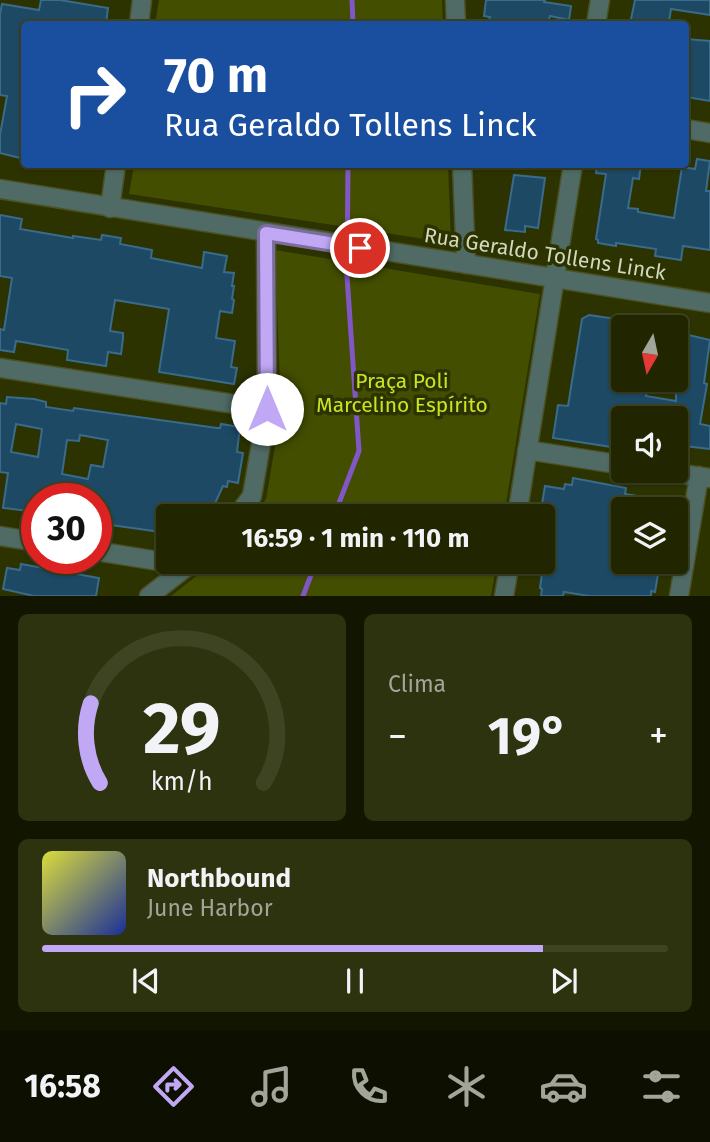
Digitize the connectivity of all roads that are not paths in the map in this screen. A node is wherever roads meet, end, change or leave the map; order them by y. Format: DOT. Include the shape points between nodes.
graph roads {
  1 [pos="142,0"];
  2 [pos="455,0"];
  3 [pos="600,0"];
  4 [pos="139,21"];
  5 [pos="456,21"];
  6 [pos="596,21"];
  7 [pos="689,130"];
  8 [pos="710,133"];
  9 [pos="115,168"];
  10 [pos="461,168"];
  11 [pos="572,168"];
  12 [pos="0,189"];
  13 [pos="110,208"];
  14 [pos="266,233"];
  15 [pos="466,264"];
  16 [pos="554,277"];
  17 [pos="710,303"];
  18 [pos="0,368"];
  19 [pos="267,409"];
  20 [pos="527,450"];
  21 [pos="611,463"];
  22 [pos="704,477"];
  23 [pos="246,504"];
  24 [pos="519,504"];
  25 [pos="0,536"];
  26 [pos="21,539"];
  27 [pos="112,553"];
  28 [pos="156,559"];
  29 [pos="178,574"];
  30 [pos="508,574"];
  31 [pos="149,596"];
  32 [pos="504,596"];
  33 [pos="680,596"];
  1 -- 4 [label="street"];
  2 -- 5 [label="street"];
  3 -- 6 [label="street"];
  7 -- 8 [label="street"];
  9 -- 13 [label="street"];
  10 -- 15 [label="street"];
  11 -- 16 [label="street"];
  12 -- 13 [label="street, Rua Geraldo Tollens Linck"];
  13 -- 14 [label="street, Rua Geraldo Tollens Linck"];
  14 -- 15 [label="street, Rua Geraldo Tollens Linck"];
  14 -- 19 [label="street"];
  15 -- 16 [label="street, Rua Geraldo Tollens Linck"];
  16 -- 17 [label="street, Rua Geraldo Tollens Linck"];
  16 -- 20 [label="street"];
  18 -- 19 [label="street"];
  19 -- 23 [label="street" via="252,496"];
  20 -- 21 [label="street"];
  20 -- 24 [label="street"];
  22 -- 33 [label="street"];
  25 -- 26 [label="street"];
  27 -- 28 [label="street"];
  29 -- 31 [label="street"];
  30 -- 32 [label="street"];
}
